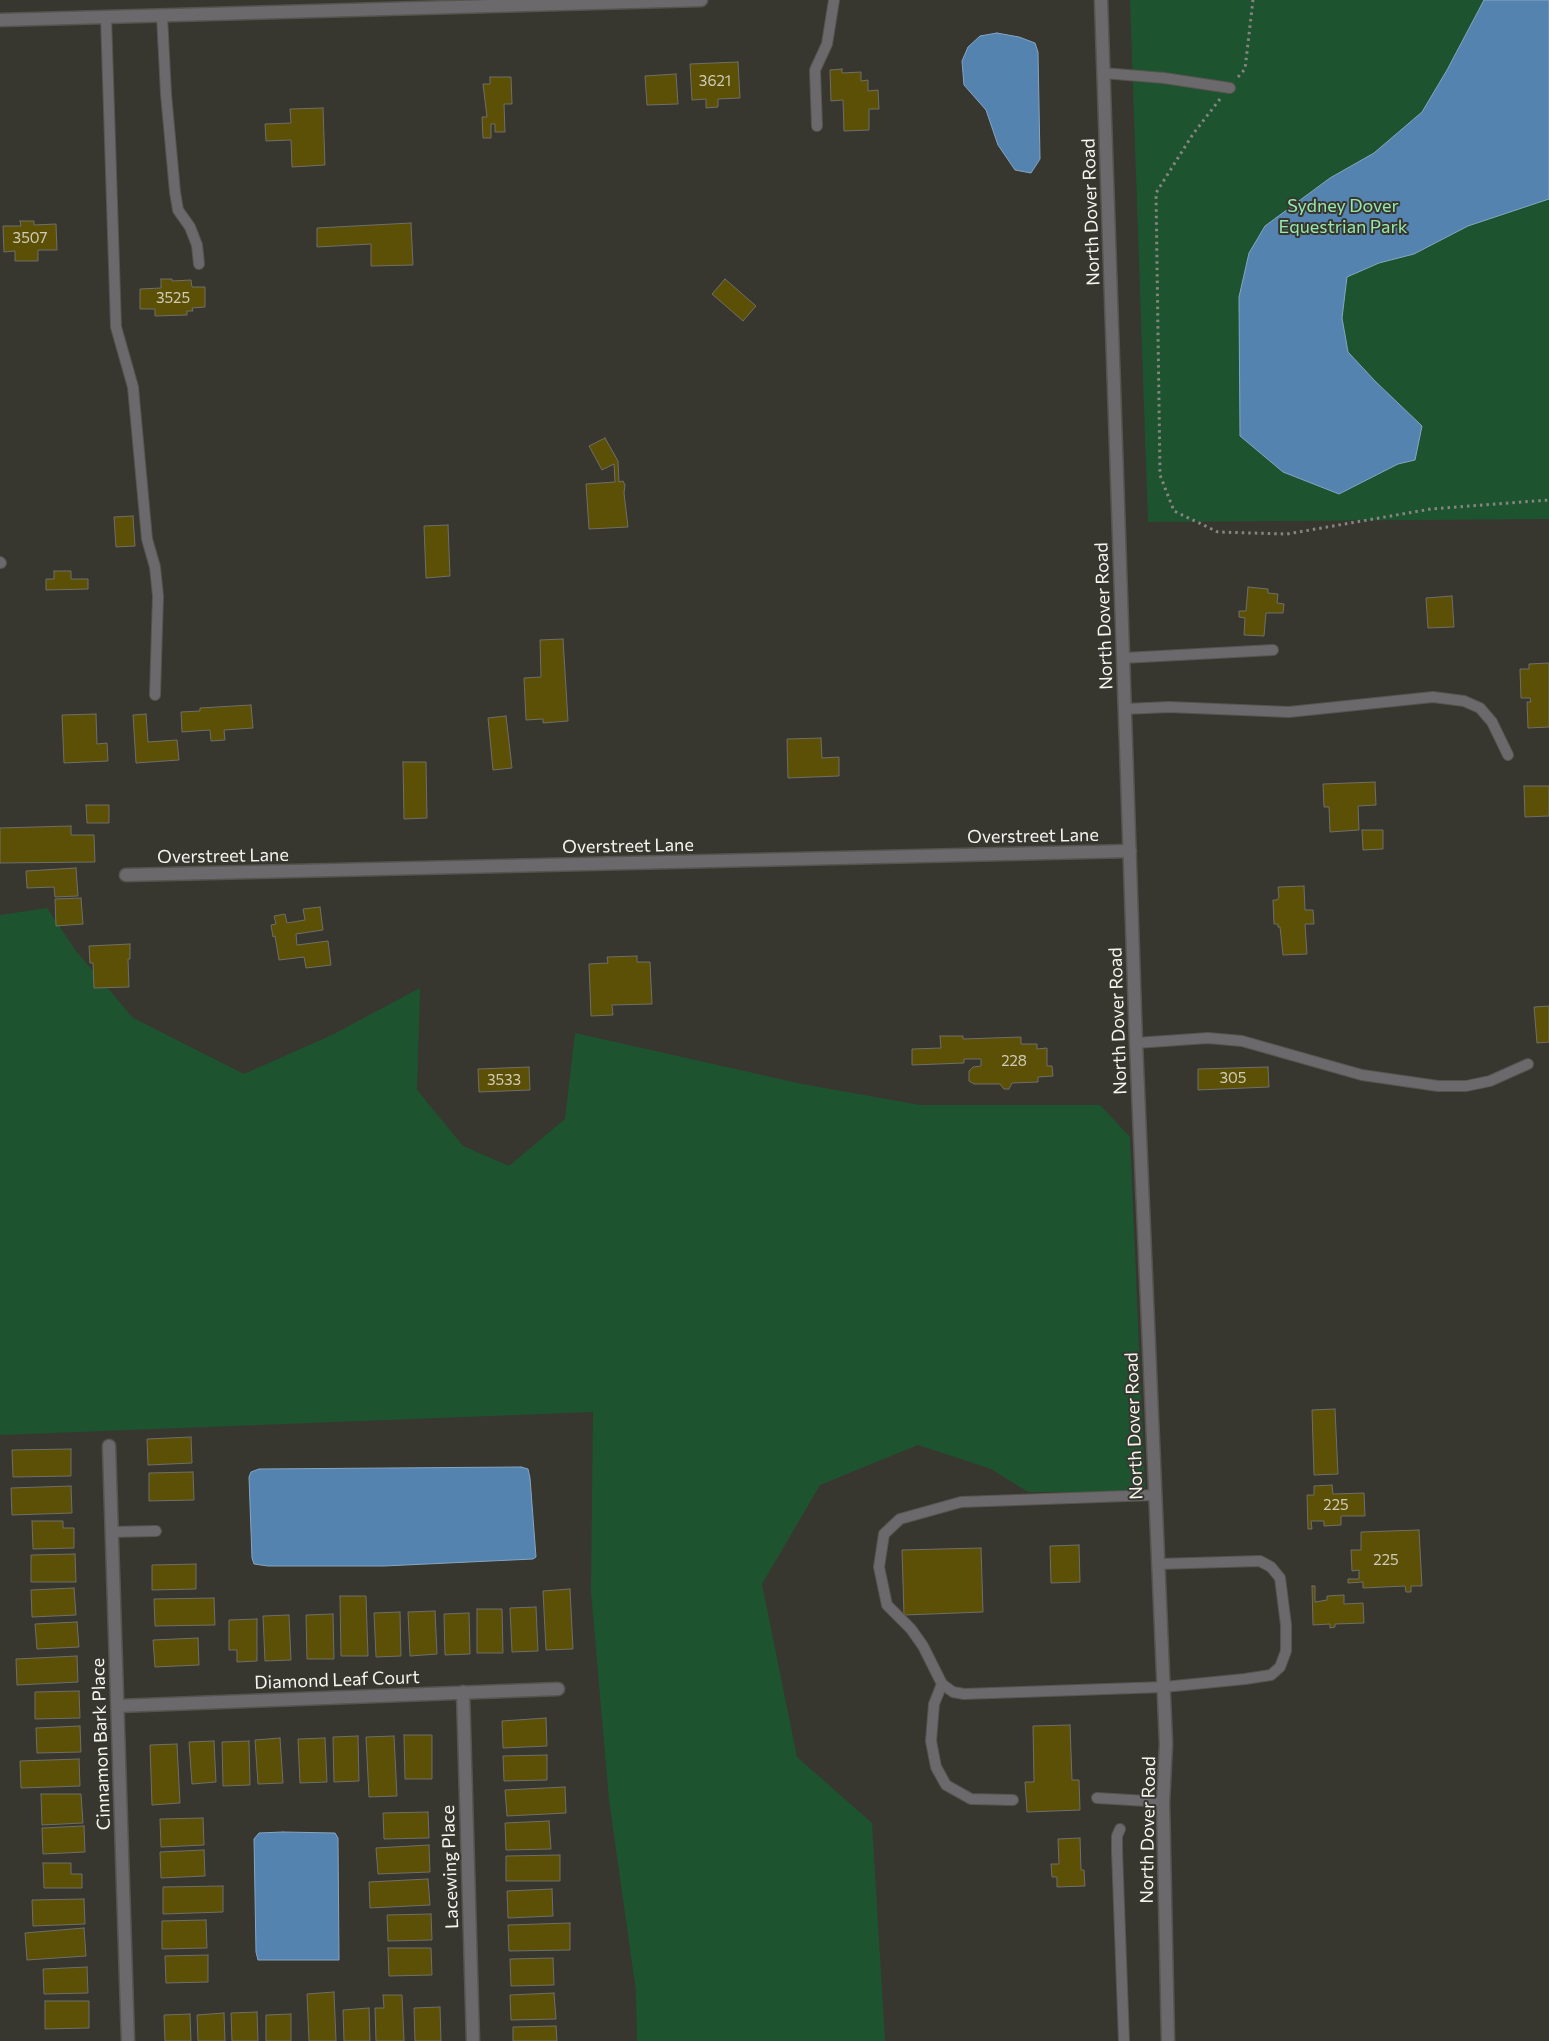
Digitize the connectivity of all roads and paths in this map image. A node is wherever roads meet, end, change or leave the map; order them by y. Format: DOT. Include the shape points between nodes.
graph roads {
  1 [pos="701,0"];
  2 [pos="834,0"];
  3 [pos="1101,0"];
  4 [pos="1254,0"];
  5 [pos="162,16"];
  6 [pos="106,17"];
  7 [pos="1,22"];
  8 [pos="1103,73"];
  9 [pos="1230,88"];
  10 [pos="817,126"];
  11 [pos="199,264"];
  12 [pos="1549,500"];
  13 [pos="1273,650"];
  14 [pos="1123,658"];
  15 [pos="155,695"];
  16 [pos="1125,709"];
  17 [pos="1508,755"];
  18 [pos="1130,852"];
  19 [pos="126,875"];
  20 [pos="1136,1043"];
  21 [pos="1528,1064"];
  22 [pos="109,1446"];
  23 [pos="1155,1495"];
  24 [pos="156,1531"];
  25 [pos="111,1532"];
  26 [pos="1158,1564"];
  27 [pos="942,1684"];
  28 [pos="1164,1687"];
  29 [pos="558,1689"];
  30 [pos="463,1692"];
  31 [pos="118,1706"];
  32 [pos="1097,1798"];
  33 [pos="1014,1800"];
  34 [pos="1163,1802"];
  35 [pos="1120,1829"];
  36 [pos="128,2041"];
  37 [pos="473,2041"];
  38 [pos="1124,2041"];
  39 [pos="1168,2041"];
  1 -- 5 [label="street"];
  2 -- 10 [label="lane" via="827,44 815,70"];
  3 -- 8 [label="street, North Dover Road"];
  4 -- 9 [label="path" via="1244,69"];
  5 -- 6 [label="street"];
  5 -- 11 [label="lane" via="175,192 178,210 190,226 197,246"];
  6 -- 7 [label="street"];
  6 -- 15 [label="lane" via="116,327 133,387 146,539 155,568 158,596"];
  8 -- 9 [label="lane"];
  8 -- 14 [label="street, North Dover Road"];
  9 -- 12 [label="path" via="1192,134 1156,193 1160,475 1174,511 1218,532 1287,534 1431,509"];
  13 -- 14 [label="lane"];
  14 -- 16 [label="street, North Dover Road"];
  16 -- 17 [label="lane" via="1169,707 1289,712 1433,697 1464,701 1480,708 1492,722"];
  16 -- 18 [label="street, North Dover Road"];
  18 -- 19 [label="street, Overstreet Lane"];
  18 -- 20 [label="street, North Dover Road"];
  20 -- 21 [label="lane" via="1208,1038 1242,1041 1362,1075 1438,1086 1466,1086 1490,1081"];
  20 -- 23 [label="street, North Dover Road"];
  22 -- 25 [label="street, Cinnamon Bark Place"];
  23 -- 26 [label="street, North Dover Road"];
  23 -- 27 [label="lane" via="961,1502 900,1519 884,1534 880,1559 887,1605 919,1641"];
  24 -- 25 [label="lane"];
  25 -- 31 [label="street, Cinnamon Bark Place"];
  26 -- 28 [label="street, North Dover Road"];
  26 -- 28 [label="lane" via="1260,1562 1271,1567 1280,1578 1286,1625 1286,1651 1280,1667 1271,1675"];
  27 -- 28 [label="lane" via="953,1692 964,1694"];
  27 -- 33 [label="lane" via="934,1704 931,1741 936,1767 946,1785 971,1799"];
  28 -- 34 [label="street, North Dover Road"];
  29 -- 30 [label="street, Diamond Leaf Court"];
  30 -- 31 [label="street, Diamond Leaf Court"];
  30 -- 37 [label="street, Lacewing Place"];
  31 -- 36 [label="street, Cinnamon Bark Place"];
  32 -- 34 [label="lane"];
  34 -- 39 [label="street, North Dover Road"];
  35 -- 38 [label="lane" via="1117,1851"];
}
